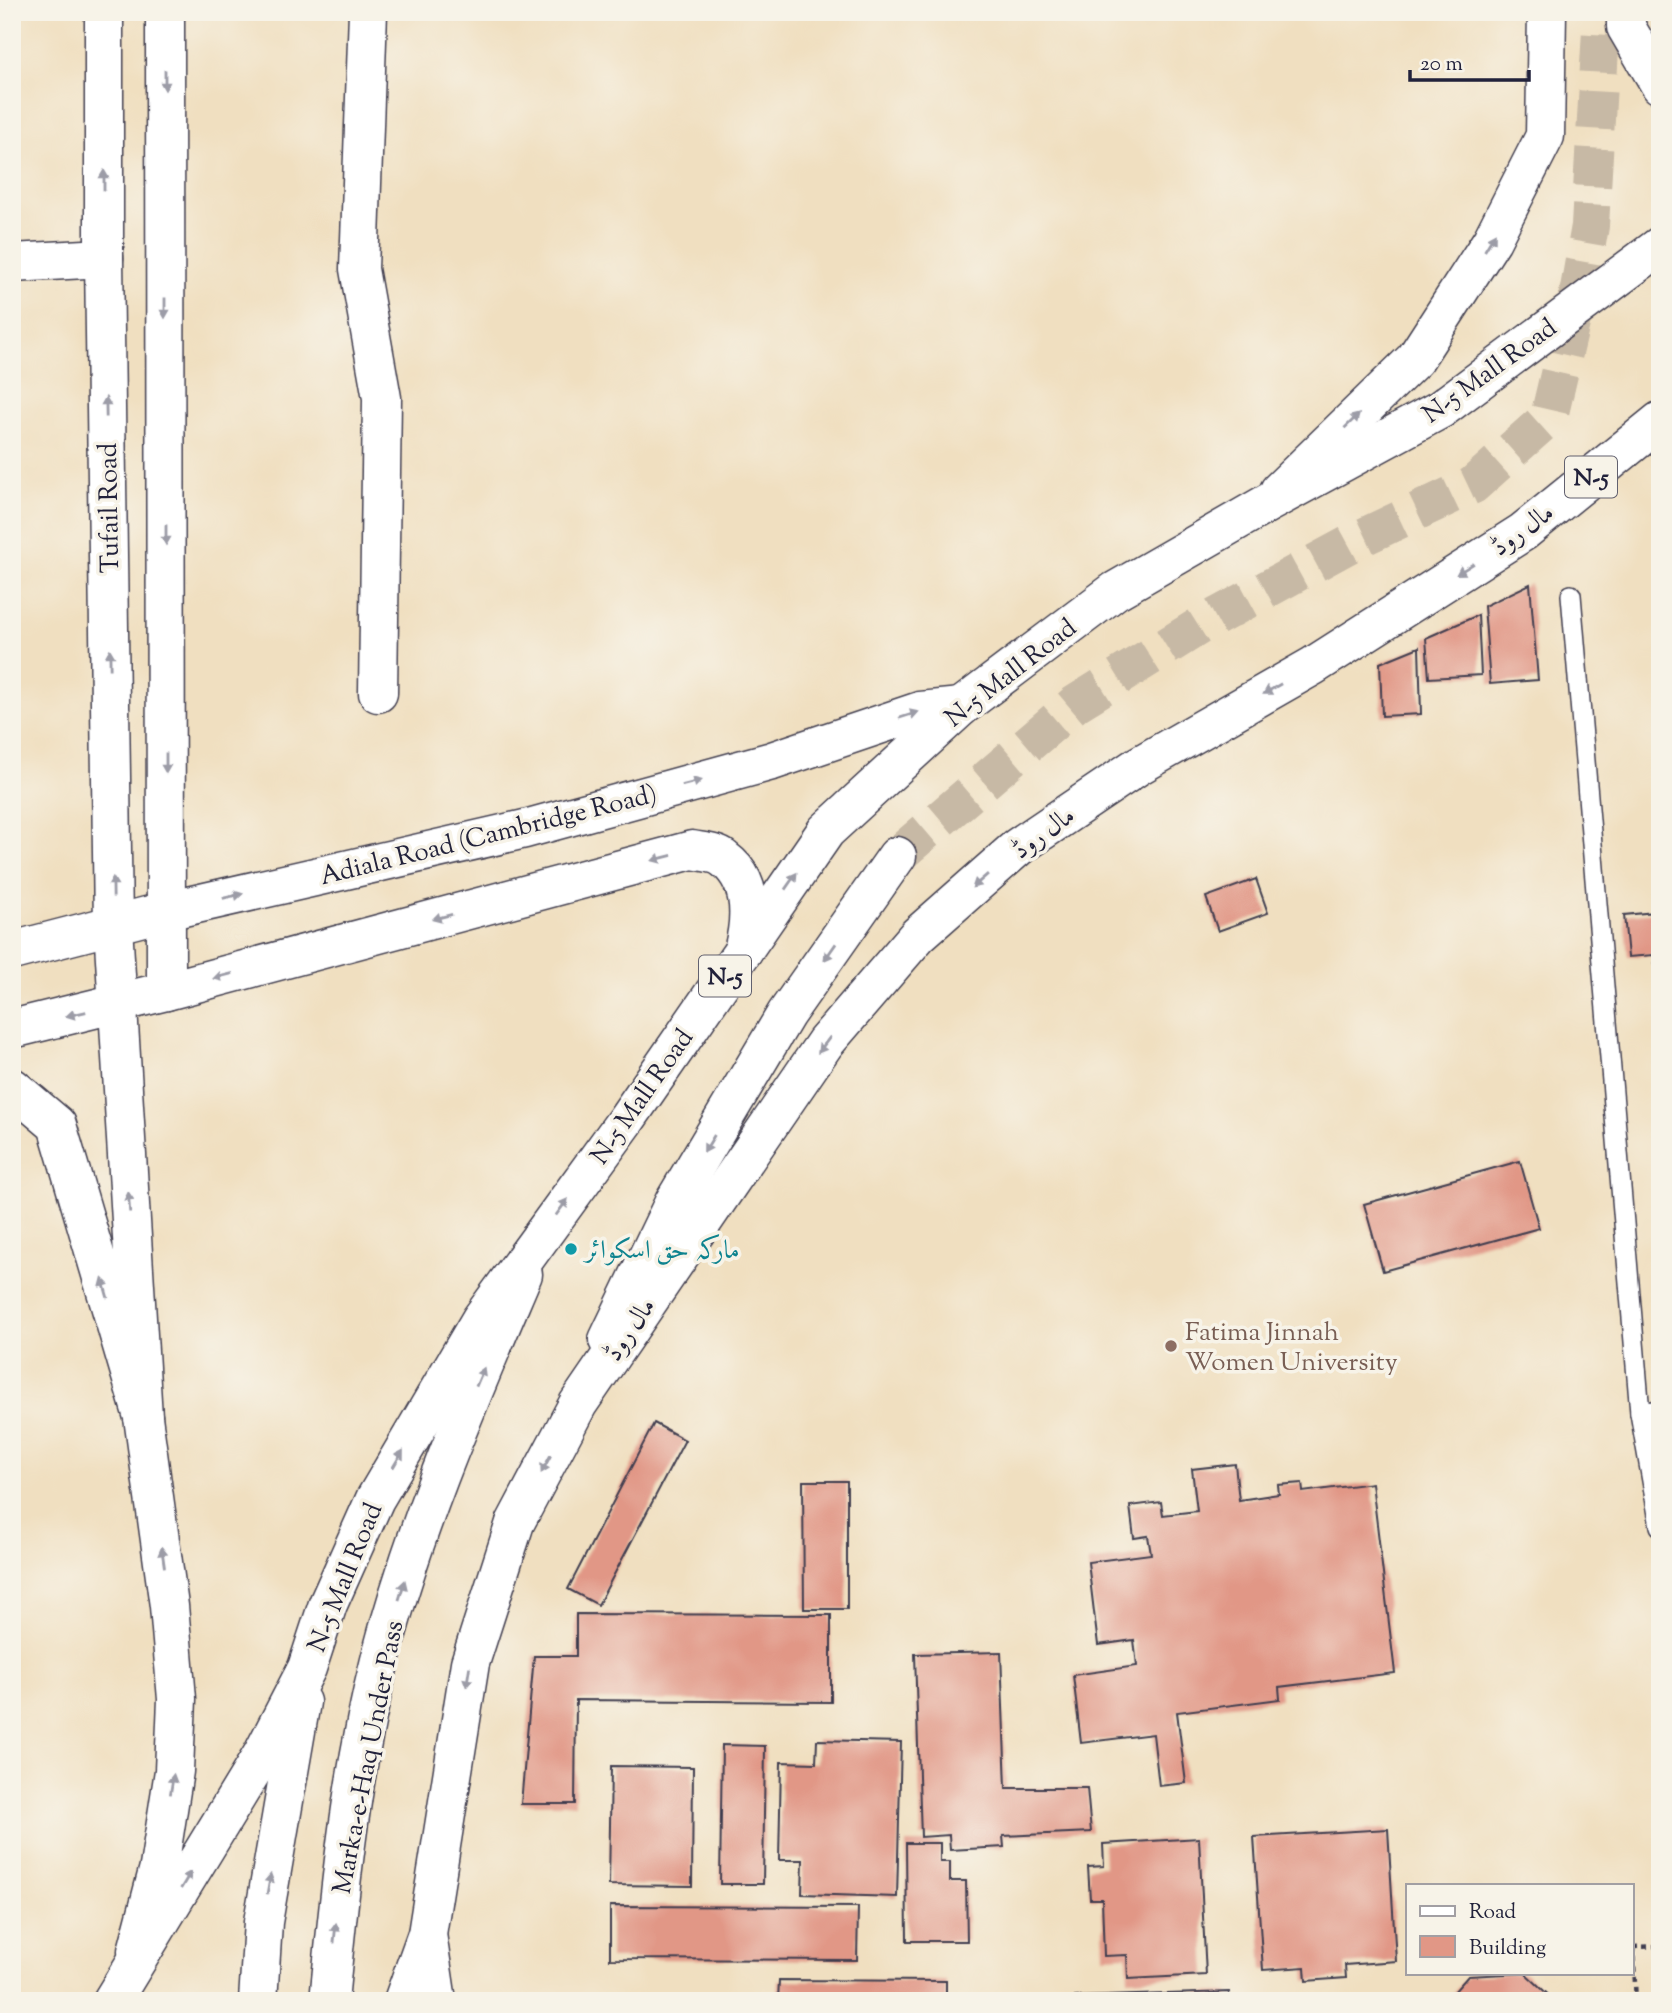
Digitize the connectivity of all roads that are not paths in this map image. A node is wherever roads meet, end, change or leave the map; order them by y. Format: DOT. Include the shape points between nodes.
graph roads {
  1 [pos="104,12"];
  2 [pos="164,12"];
  3 [pos="368,12"];
  4 [pos="1547,12"];
  5 [pos="1626,12"];
  6 [pos="1660,85"];
  7 [pos="1660,246"];
  8 [pos="104,258"];
  9 [pos="12,263"];
  10 [pos="1660,421"];
  11 [pos="1268,503"];
  12 [pos="1571,594"];
  13 [pos="378,693"];
  14 [pos="961,707"];
  15 [pos="897,856"];
  16 [pos="166,911"];
  17 [pos="113,926"];
  18 [pos="12,951"];
  19 [pos="743,951"];
  20 [pos="166,991"];
  21 [pos="117,1004"];
  22 [pos="12,1029"];
  23 [pos="12,1087"];
  24 [pos="536,1244"];
  25 [pos="578,1404"];
  26 [pos="1650,1412"];
  27 [pos="143,1417"];
  28 [pos="1654,1459"];
  29 [pos="1660,1526"];
  30 [pos="307,1668"];
  31 [pos="427,1934"];
  32 [pos="122,1986"];
  33 [pos="258,2001"];
  34 [pos="329,2001"];
  35 [pos="385,2001"];
  36 [pos="403,2001"];
  37 [pos="429,2001"];
  38 [pos="437,2001"];
  8 -- 1 [label="main road, Tufail Road, one-way"];
  2 -- 16 [label="main road, one-way"];
  3 -- 13 [label="main road" via="359,269 382,398"];
  11 -- 4 [label="main road, one-way" via="1415,359 1492,240 1545,136"];
  5 -- 6 [label="main road" via="1626,27"];
  7 -- 11 [label="main road, N-5 Mall Road / N-5" via="1441,409"];
  8 -- 9 [label="main road"];
  17 -- 8 [label="main road, Tufail Road, one-way"];
  10 -- 25 [label="main road, مال روڈ / N-5, one-way" via="1523,532 1313,666 1138,766 1018,848 918,935 825,1043"];
  11 -- 14 [label="main road, N-5 Mall Road / N-5" via="1115,591"];
  12 -- 26 [label="lane"];
  16 -- 14 [label="main road, Adiala Road (Cambridge Road), one-way" via="525,829 772,761 920,712"];
  19 -- 14 [label="main road, N-5 Mall Road / N-5, one-way" via="826,831"];
  15 -- 25 [label="main road, one-way" via="786,1014 674,1202"];
  16 -- 17 [label="main road, Adiala Road (Cambridge Road)"];
  16 -- 20 [label="main road"];
  17 -- 18 [label="main road, Adiala Road (Cambridge Road)"];
  17 -- 21 [label="main road, Tufail Road"];
  19 -- 20 [label="main road, one-way" via="751,921 743,882 723,858 692,849"];
  24 -- 19 [label="main road, N-5 Mall Road / N-5, one-way"];
  20 -- 21 [label="main road"];
  21 -- 22 [label="main road, one-way"];
  27 -- 21 [label="main road, Tufail Road, one-way"];
  27 -- 23 [label="main road, one-way" via="57,1125"];
  30 -- 24 [label="main road, N-5 Mall Road / N-5, one-way" via="328,1604 374,1499 481,1319"];
  34 -- 24 [label="main road, Marka-e-Haq Under Pass, one-way" via="344,1847 381,1656 438,1477"];
  25 -- 31 [label="main road, one-way" via="515,1523 470,1663"];
  26 -- 28 [label="lane"];
  32 -- 27 [label="main road, one-way" via="159,1867 174,1771 177,1699"];
  28 -- 29 [label="lane"];
  32 -- 30 [label="main road, N-5 Mall Road / N-5, one-way" via="262,1755"];
  33 -- 30 [label="main road, one-way" via="263,1922"];
  31 -- 35 [label="main road"];
  31 -- 36 [label="main road"];
  31 -- 37 [label="main road"];
  31 -- 38 [label="main road"];
}
